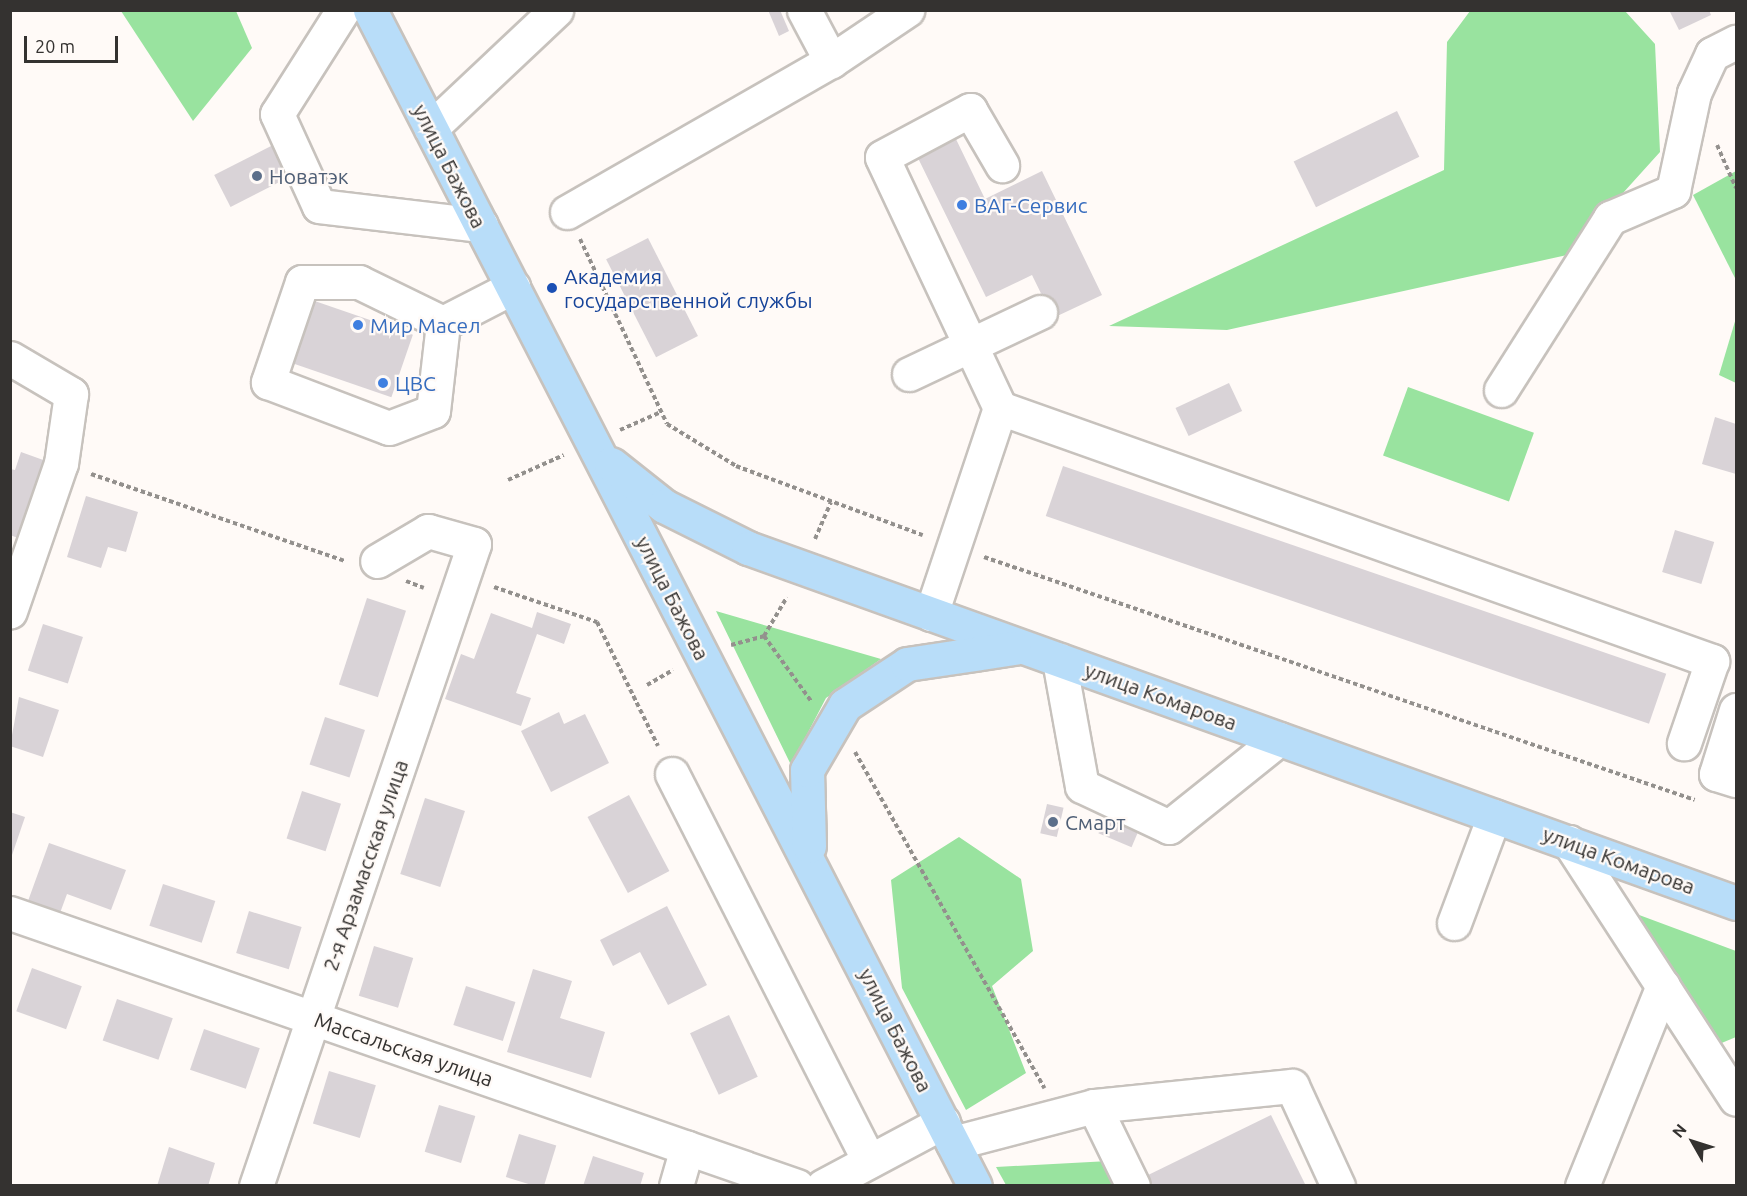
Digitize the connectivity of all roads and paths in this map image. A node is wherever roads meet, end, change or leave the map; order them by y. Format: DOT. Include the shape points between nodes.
graph roads {
  1 [pos="343,10"];
  2 [pos="370,10"];
  3 [pos="556,10"];
  4 [pos="804,10"];
  5 [pos="907,10"];
  6 [pos="1724,48"];
  7 [pos="831,61"];
  8 [pos="431,128"];
  9 [pos="1002,165"];
  10 [pos="567,212"];
  11 [pos="481,225"];
  12 [pos="513,287"];
  13 [pos="1040,312"];
  14 [pos="443,323"];
  15 [pos="971,345"];
  16 [pos="10,358"];
  17 [pos="909,374"];
  18 [pos="1501,390"];
  19 [pos="1000,408"];
  20 [pos="603,457"];
  21 [pos="831,502"];
  22 [pos="953,546"];
  23 [pos="377,561"];
  24 [pos="803,568"];
  25 [pos="10,611"];
  26 [pos="931,614"];
  27 [pos="764,636"];
  28 [pos="1024,647"];
  29 [pos="701,653"];
  30 [pos="1059,660"];
  31 [pos="647,685"];
  32 [pos="1737,710"];
  33 [pos="830,726"];
  34 [pos="1279,738"];
  35 [pos="1684,743"];
  36 [pos="672,774"];
  37 [pos="1737,780"];
  38 [pos="1702,802"];
  39 [pos="1494,816"];
  40 [pos="1569,842"];
  41 [pos="812,866"];
  42 [pos="1737,903"];
  43 [pos="10,913"];
  44 [pos="1454,923"];
  45 [pos="1663,986"];
  46 [pos="313,1018"];
  47 [pos="1737,1099"];
  48 [pos="1094,1106"];
  49 [pos="1059,1115"];
  50 [pos="948,1132"];
  51 [pos="687,1148"];
  52 [pos="869,1161"];
  53 [pos="256,1185"];
  54 [pos="676,1185"];
  55 [pos="797,1185"];
  56 [pos="823,1185"];
  57 [pos="975,1185"];
  58 [pos="1133,1185"];
  59 [pos="1338,1185"];
  60 [pos="1582,1185"];
  1 -- 11 [label="street" via="276,114 319,206"];
  2 -- 8 [label="main road, улица Бажова"];
  3 -- 8 [label="street"];
  4 -- 7 [label="street"];
  5 -- 7 [label="street"];
  6 -- 18 [label="street" via="1694,93 1673,191 1610,218"];
  7 -- 10 [label="street"];
  8 -- 11 [label="main road, улица Бажова"];
  9 -- 15 [label="street" via="970,110 882,157"];
  10 -- 21 [label="path" via="667,424 736,465"];
  11 -- 12 [label="main road, улица Бажова"];
  12 -- 14 [label="street"];
  12 -- 20 [label="main road, улица Бажова"];
  13 -- 15 [label="street"];
  14 -- 14 [label="street" via="433,411 389,428 268,382 302,282 358,282"];
  15 -- 17 [label="street"];
  15 -- 19 [label="street"];
  16 -- 25 [label="street" via="71,394 61,463"];
  19 -- 22 [label="street"];
  19 -- 35 [label="street" via="1712,661"];
  20 -- 24 [label="main road, улица Комарова" via="664,506"];
  20 -- 29 [label="main road, улица Бажова"];
  21 -- 22 [label="path"];
  21 -- 24 [label="path"];
  22 -- 26 [label="street"];
  22 -- 38 [label="path"];
  23 -- 46 [label="street, 2-я Арзамасская улица" via="428,531 474,544"];
  24 -- 26 [label="main road, улица Комарова"];
  24 -- 27 [label="path"];
  26 -- 28 [label="main road, улица Комарова"];
  27 -- 29 [label="path"];
  27 -- 33 [label="path"];
  28 -- 30 [label="main road, улица Комарова"];
  28 -- 33 [label="main road" via="907,664 865,688"];
  29 -- 31 [label="path"];
  29 -- 41 [label="main road, улица Бажова"];
  30 -- 34 [label="main road, улица Комарова"];
  30 -- 34 [label="street" via="1082,786 1169,827"];
  32 -- 37 [label="street" via="1716,774"];
  33 -- 41 [label="main road" via="807,770 804,796"];
  33 -- 49 [label="path" via="864,761"];
  34 -- 39 [label="main road, улица Комарова"];
  36 -- 52 [label="street"];
  39 -- 40 [label="main road, улица Комарова"];
  39 -- 44 [label="street"];
  40 -- 42 [label="main road, улица Комарова"];
  40 -- 45 [label="street"];
  41 -- 50 [label="main road, улица Бажова"];
  43 -- 46 [label="street, Массальская улица"];
  45 -- 47 [label="street"];
  45 -- 60 [label="street"];
  46 -- 51 [label="street, Массальская улица"];
  46 -- 53 [label="street, 2-я Арзамасская улица"];
  48 -- 49 [label="street"];
  48 -- 58 [label="street"];
  48 -- 59 [label="street" via="1292,1086"];
  49 -- 50 [label="street"];
  50 -- 52 [label="street"];
  50 -- 57 [label="main road, улица Бажова"];
  51 -- 54 [label="street"];
  51 -- 55 [label="street, Массальская улица"];
  52 -- 56 [label="street"];
}
